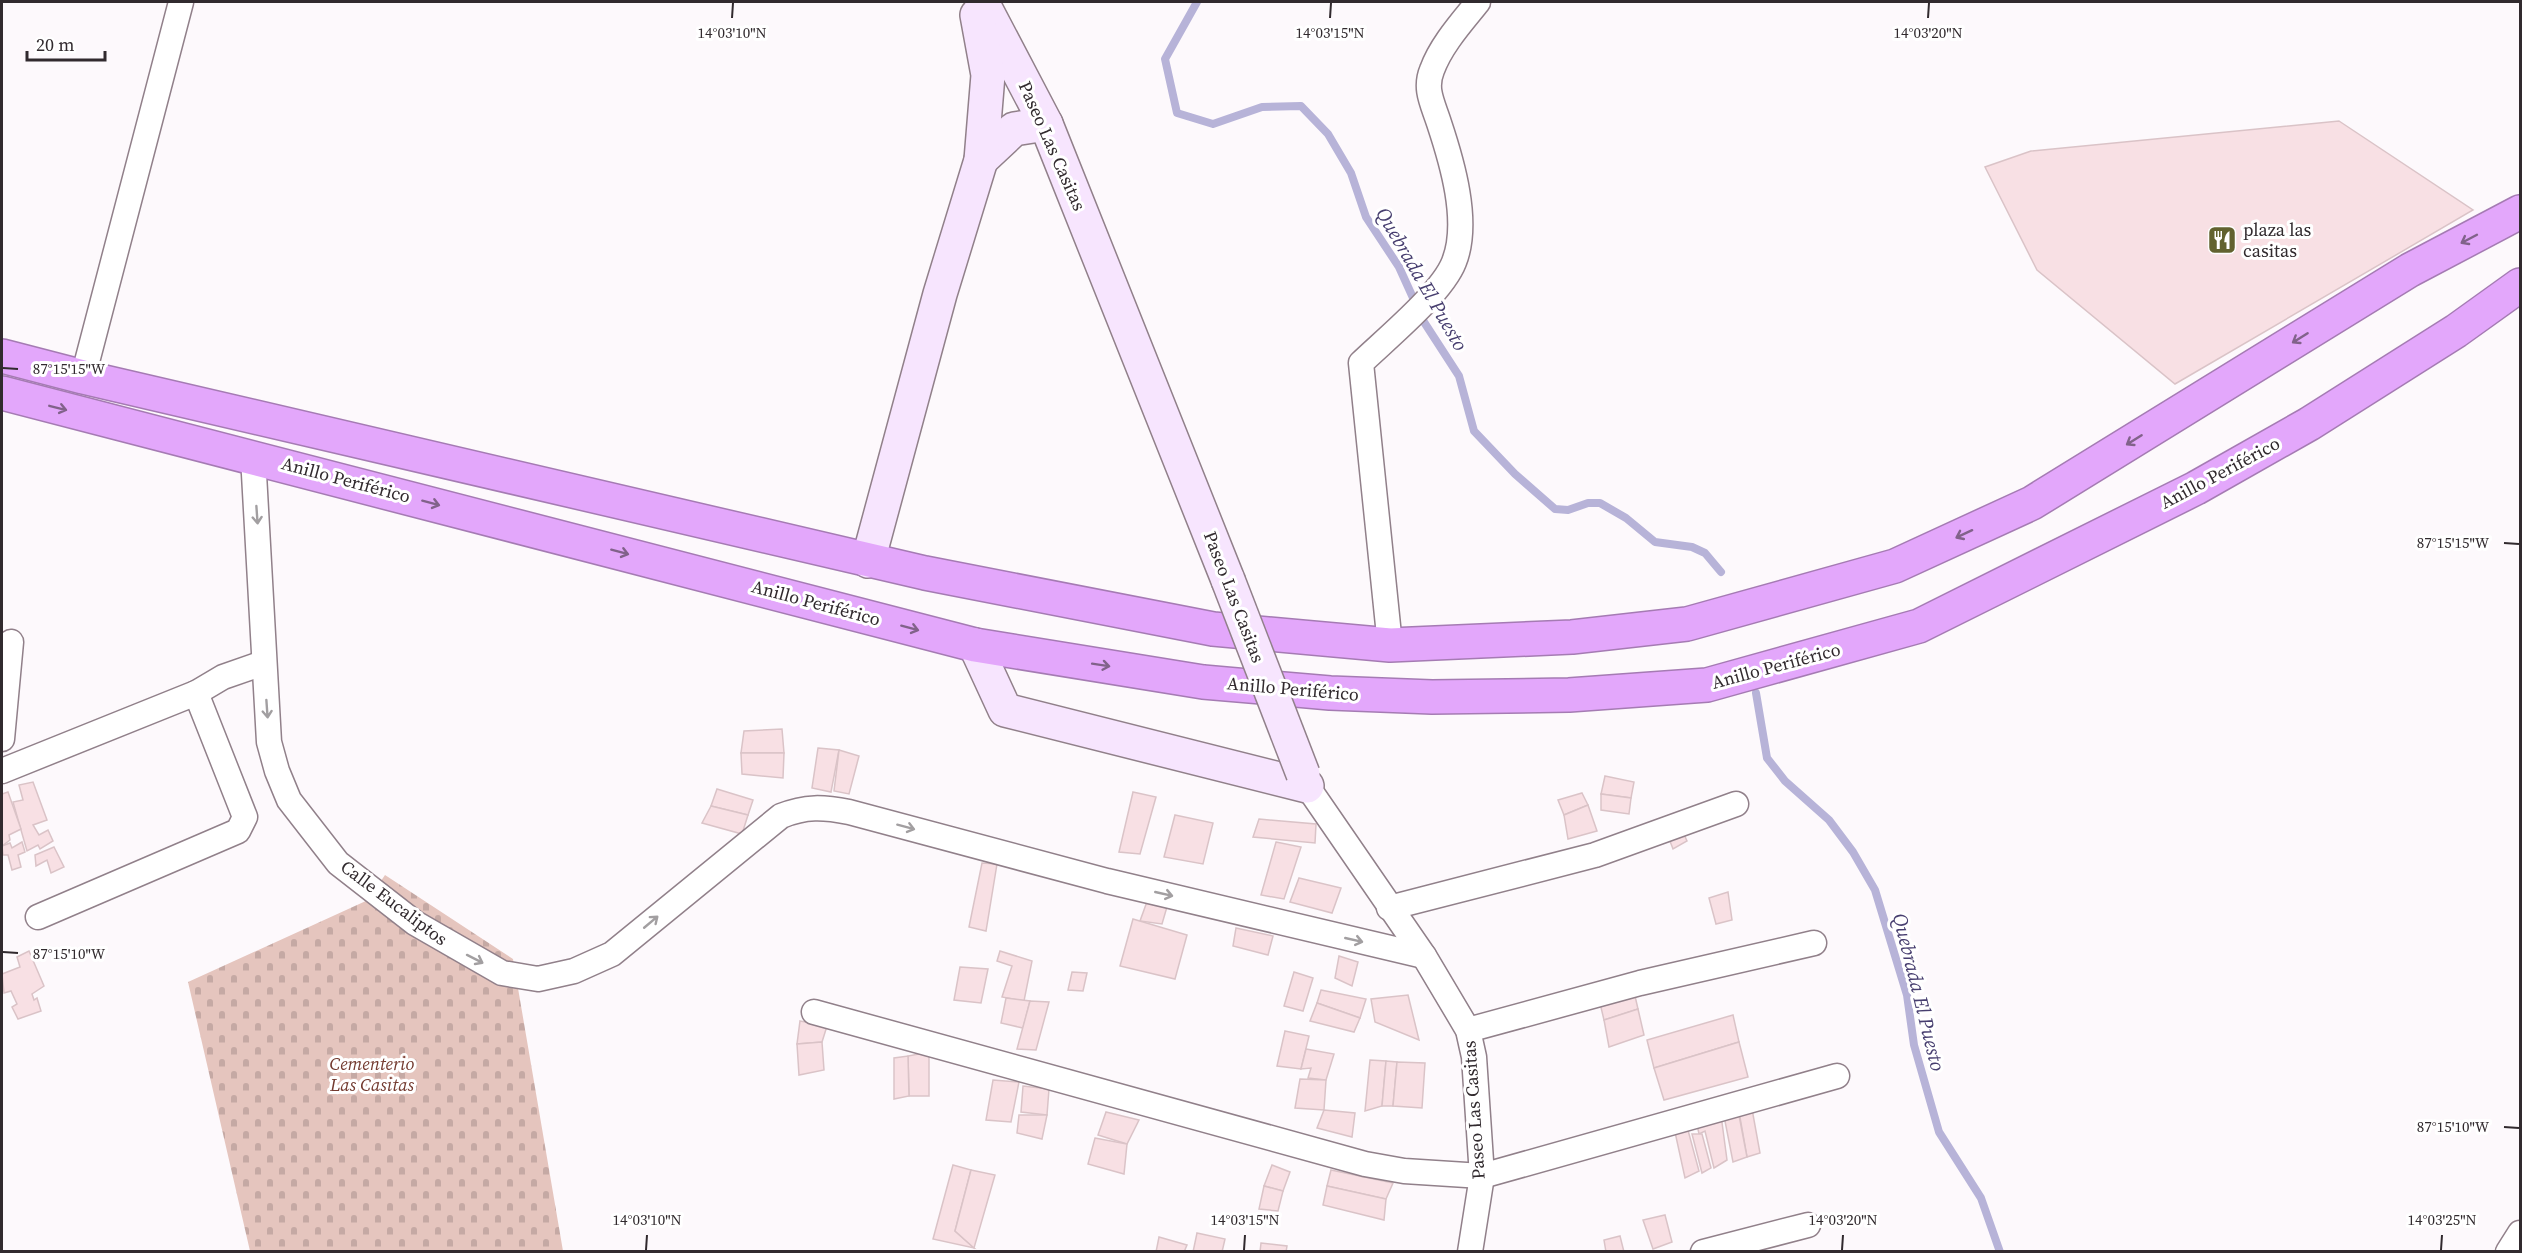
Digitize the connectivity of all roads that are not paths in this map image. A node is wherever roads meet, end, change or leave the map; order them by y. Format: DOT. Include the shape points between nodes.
graph roads {
  1 [pos="181,2"];
  2 [pos="975,2"];
  3 [pos="982,2"];
  4 [pos="1478,2"];
  5 [pos="1046,124"];
  6 [pos="981,160"];
  7 [pos="2520,212"];
  8 [pos="2520,285"];
  9 [pos="2,356"];
  10 [pos="83,377"];
  11 [pos="2,393"];
  12 [pos="253,456"];
  13 [pos="868,561"];
  14 [pos="11,642"];
  15 [pos="975,645"];
  16 [pos="1390,645"];
  17 [pos="263,663"];
  18 [pos="196,693"];
  19 [pos="2,739"];
  20 [pos="2,771"];
  21 [pos="1305,780"];
  22 [pos="1736,804"];
  23 [pos="1389,908"];
  24 [pos="38,917"];
  25 [pos="1814,943"];
  26 [pos="1424,956"];
  27 [pos="813,1012"];
  28 [pos="1468,1030"];
  29 [pos="1837,1076"];
  30 [pos="1482,1176"];
  31 [pos="1808,1225"];
  32 [pos="2520,1233"];
  33 [pos="1470,1251"];
  34 [pos="1703,1251"];
  35 [pos="2508,1251"];
  1 -- 10 [label="street"];
  2 -- 6 [label="street" via="988,75"];
  3 -- 5 [label="street, Paseo Las Casitas"];
  4 -- 16 [label="street" via="1446,44 1429,82 1429,97 1456,181 1460,215 1455,261 1445,280 1361,363"];
  5 -- 6 [label="street" via="1014,129"];
  5 -- 21 [label="street, Paseo Las Casitas, bridge"];
  6 -- 13 [label="street" via="940,294"];
  7 -- 16 [label="highway, one-way" via="2410,270 2032,503 1895,566 1687,624 1572,637"];
  15 -- 8 [label="highway, Anillo Periférico, one-way" via="1203,682 1330,693 1432,697 1569,695 1707,685 1919,626 2196,488 2299,430 2456,331"];
  9 -- 10 [label="highway"];
  10 -- 13 [label="highway"];
  11 -- 12 [label="highway, Anillo Periférico, one-way"];
  12 -- 15 [label="highway, Anillo Periférico, one-way"];
  12 -- 17 [label="street, Calle Eucaliptos, one-way"];
  13 -- 16 [label="highway" via="1213,629"];
  14 -- 19 [label="street"];
  15 -- 21 [label="street" via="1005,710"];
  17 -- 18 [label="street" via="223,677"];
  17 -- 26 [label="street, Calle Eucaliptos, one-way" via="269,742 289,800 338,863 415,923 502,973 537,979 574,971 612,954 781,816 801,808 819,807"];
  18 -- 20 [label="street"];
  18 -- 24 [label="street" via="245,817 244,824 238,831"];
  21 -- 23 [label="street, Paseo Las Casitas"];
  22 -- 23 [label="street" via="1595,855"];
  23 -- 26 [label="street, Paseo Las Casitas"];
  25 -- 28 [label="street" via="1640,983"];
  26 -- 28 [label="street, Paseo Las Casitas"];
  27 -- 30 [label="street" via="1365,1164"];
  28 -- 30 [label="street, Paseo Las Casitas" via="1474,1057"];
  29 -- 30 [label="street"];
  30 -- 33 [label="street, Paseo Las Casitas"];
  31 -- 34 [label="street"];
  32 -- 35 [label="street"];
}
